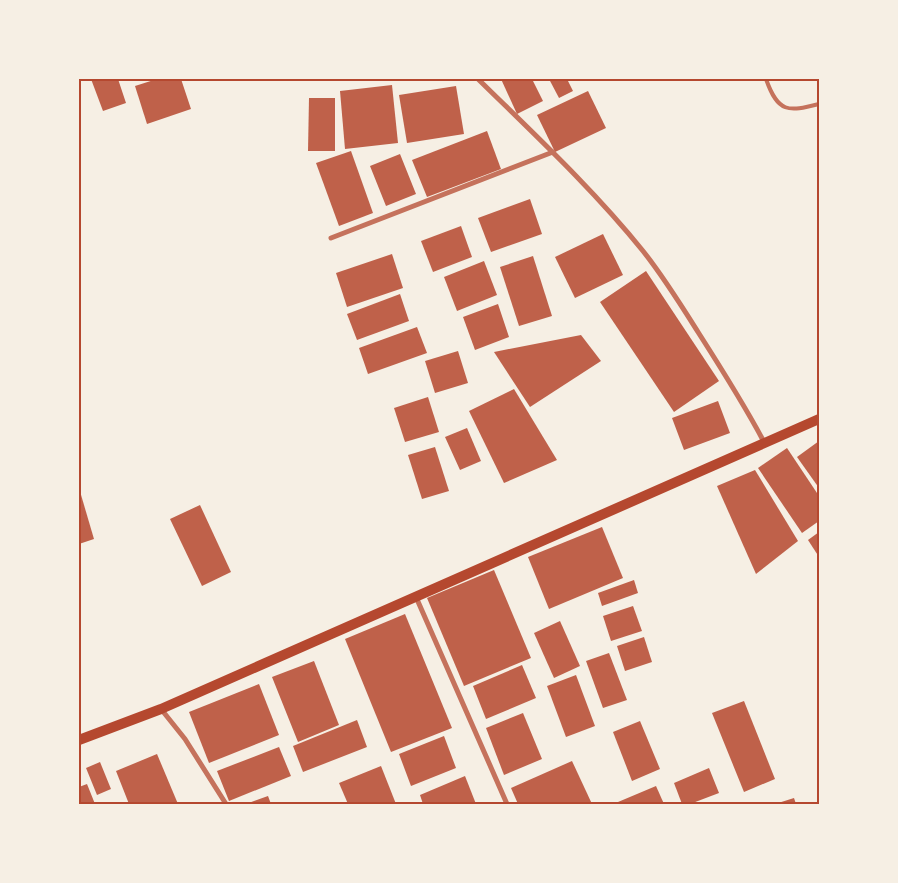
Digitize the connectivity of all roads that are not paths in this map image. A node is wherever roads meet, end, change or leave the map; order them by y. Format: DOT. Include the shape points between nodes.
graph roads {
  1 [pos="478,79"];
  2 [pos="766,79"];
  3 [pos="819,104"];
  4 [pos="552,152"];
  5 [pos="331,238"];
  6 [pos="819,419"];
  7 [pos="764,442"];
  8 [pos="416,596"];
  9 [pos="161,709"];
  10 [pos="79,740"];
  11 [pos="226,804"];
  12 [pos="507,804"];
  1 -- 4 [label="street"];
  2 -- 3 [label="lane" via="777,102 787,108 796,110"];
  4 -- 5 [label="street"];
  4 -- 7 [label="street" via="644,252 686,312"];
  6 -- 7 [label="main road"];
  7 -- 8 [label="main road"];
  8 -- 9 [label="main road"];
  8 -- 12 [label="street"];
  9 -- 10 [label="main road"];
  9 -- 11 [label="street" via="185,739"];
}
